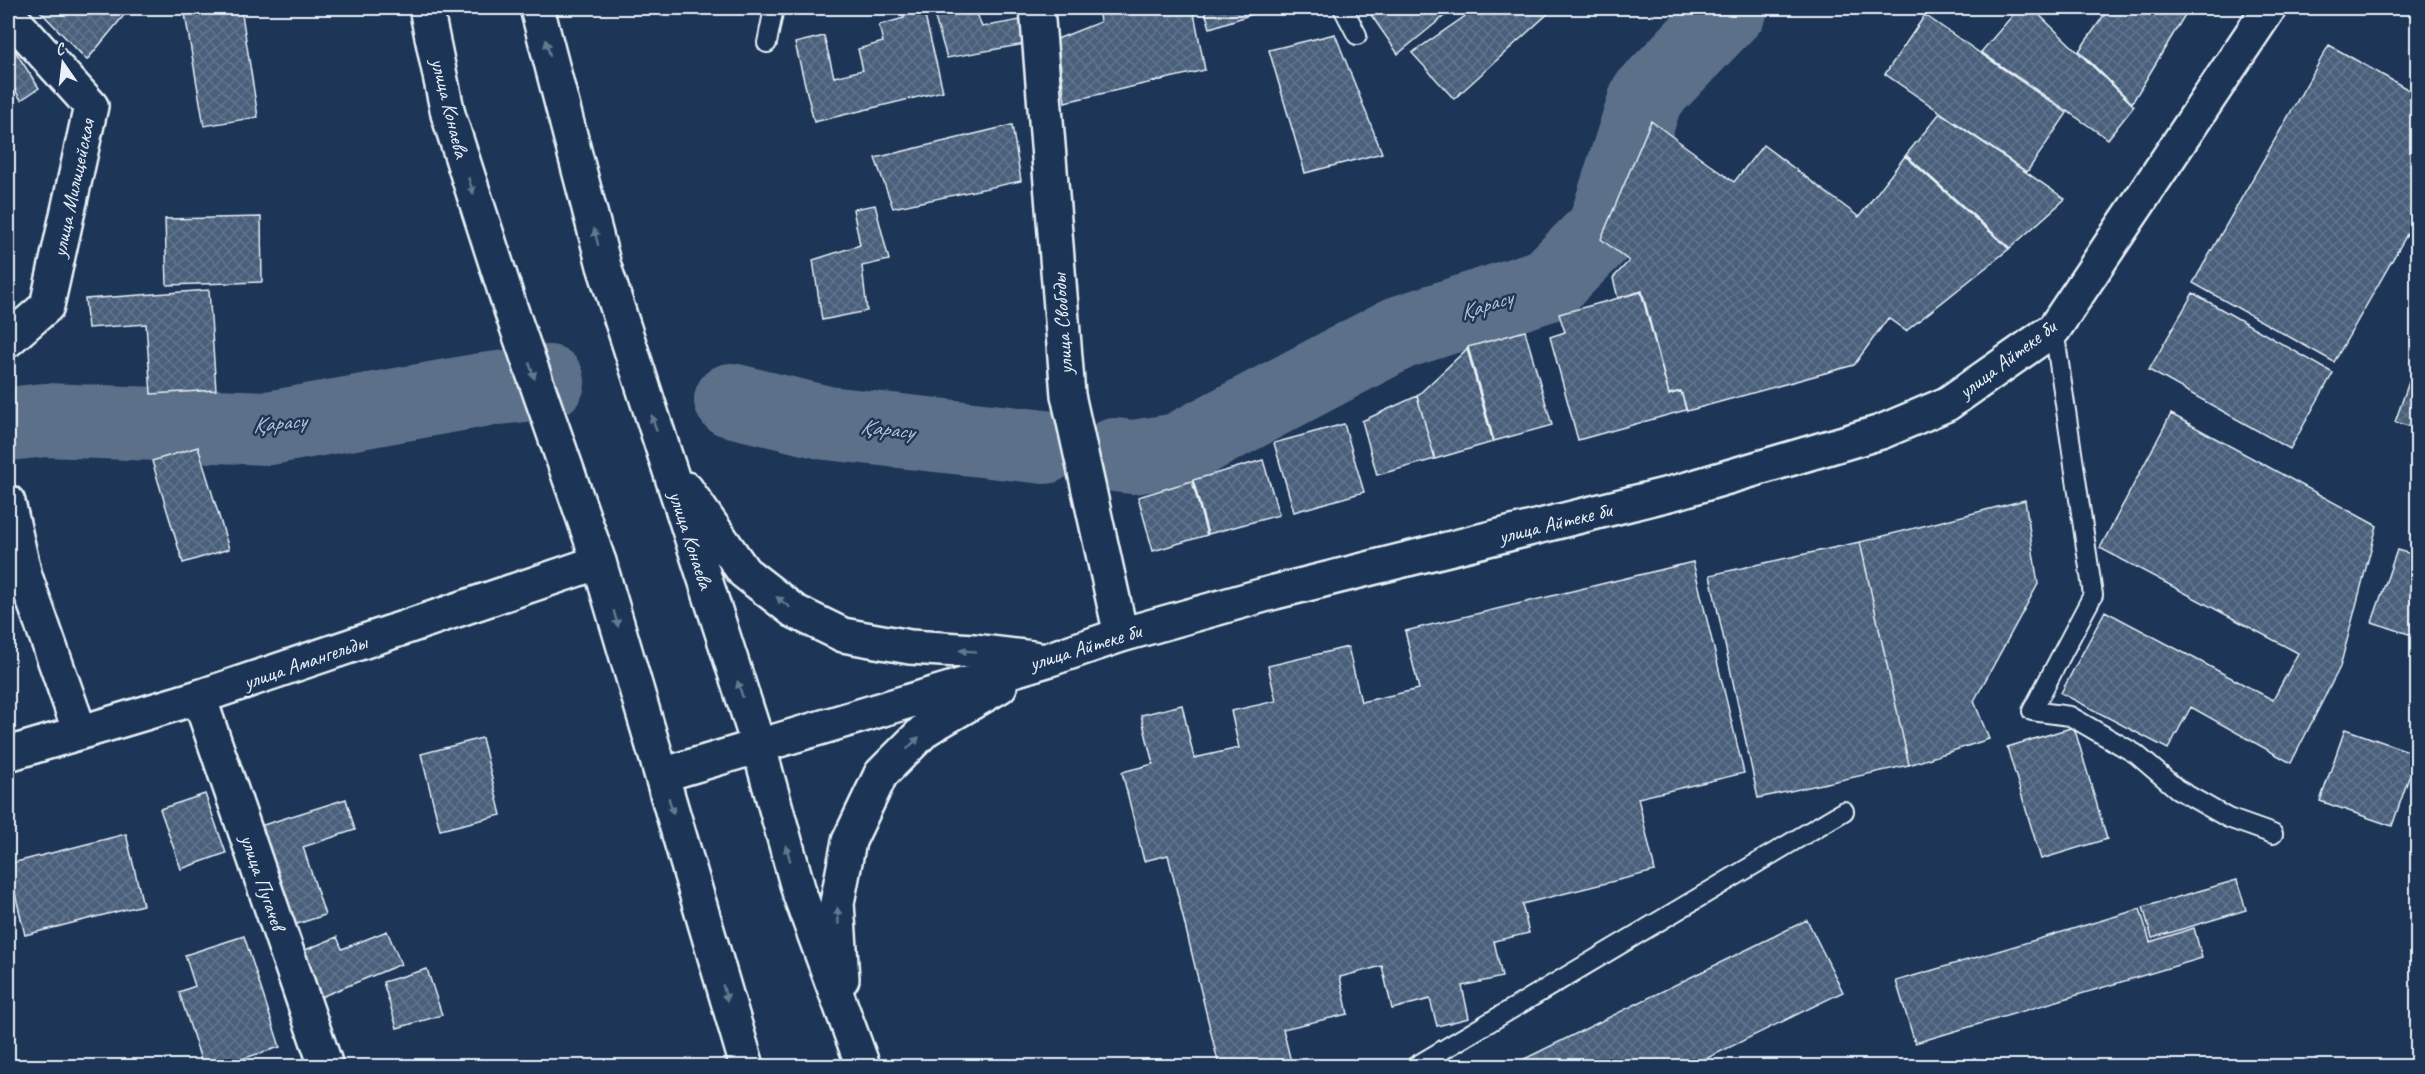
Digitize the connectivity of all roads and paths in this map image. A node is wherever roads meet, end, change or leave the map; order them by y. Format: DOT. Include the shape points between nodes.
graph roads {
  1 [pos="426,8"];
  2 [pos="537,8"];
  3 [pos="774,8"];
  4 [pos="1037,8"];
  5 [pos="1343,8"];
  6 [pos="2269,8"];
  7 [pos="8,14"];
  8 [pos="1357,35"];
  9 [pos="767,43"];
  10 [pos="2055,329"];
  11 [pos="8,340"];
  12 [pos="665,458"];
  13 [pos="8,502"];
  14 [pos="599,562"];
  15 [pos="1121,635"];
  16 [pos="1047,660"];
  17 [pos="199,697"];
  18 [pos="80,732"];
  19 [pos="758,744"];
  20 [pos="8,754"];
  21 [pos="662,775"];
  22 [pos="1844,811"];
  23 [pos="2273,834"];
  24 [pos="844,1017"];
  25 [pos="746,1064"];
  26 [pos="326,1066"];
  27 [pos="863,1066"];
  28 [pos="1416,1066"];
  1 -- 14 [label="main road, улица Конаева, one-way" via="448,114"];
  12 -- 2 [label="main road, улица Конаева, one-way" via="604,266"];
  3 -- 9 [label="lane"];
  4 -- 15 [label="main road, улица Свободы" via="1068,395"];
  5 -- 8 [label="lane"];
  6 -- 10 [label="main road, улица Айтеке би"];
  7 -- 11 [label="main road, улица Милицейская" via="91,106 47,306"];
  10 -- 15 [label="main road, улица Айтеке би" via="1947,404 1881,432 1677,492 1275,592"];
  10 -- 23 [label="lane" via="2093,595 2032,711 2070,716 2136,754 2176,789 2228,818"];
  16 -- 12 [label="main road, one-way" via="909,647 843,635 794,611 744,572"];
  19 -- 12 [label="main road, улица Конаева, one-way"];
  13 -- 18 [label="main road" via="25,576"];
  14 -- 17 [label="main road, улица Амангельды"];
  14 -- 21 [label="main road, улица Конаева, one-way"];
  15 -- 16 [label="main road, улица Айтеке би"];
  16 -- 19 [label="main road, улица Айтеке би"];
  24 -- 16 [label="main road, one-way" via="837,903 849,841 881,774 926,729"];
  17 -- 18 [label="main road, улица Амангельды"];
  17 -- 26 [label="main road, улица Пугачев"];
  18 -- 20 [label="main road, улица Амангельды"];
  19 -- 21 [label="main road, улица Айтеке би"];
  24 -- 19 [label="main road, улица Конаева, one-way" via="800,895"];
  21 -- 25 [label="main road, улица Конаева, one-way"];
  22 -- 28 [label="lane"];
  24 -- 27 [label="main road, улица Конаева"];
}
